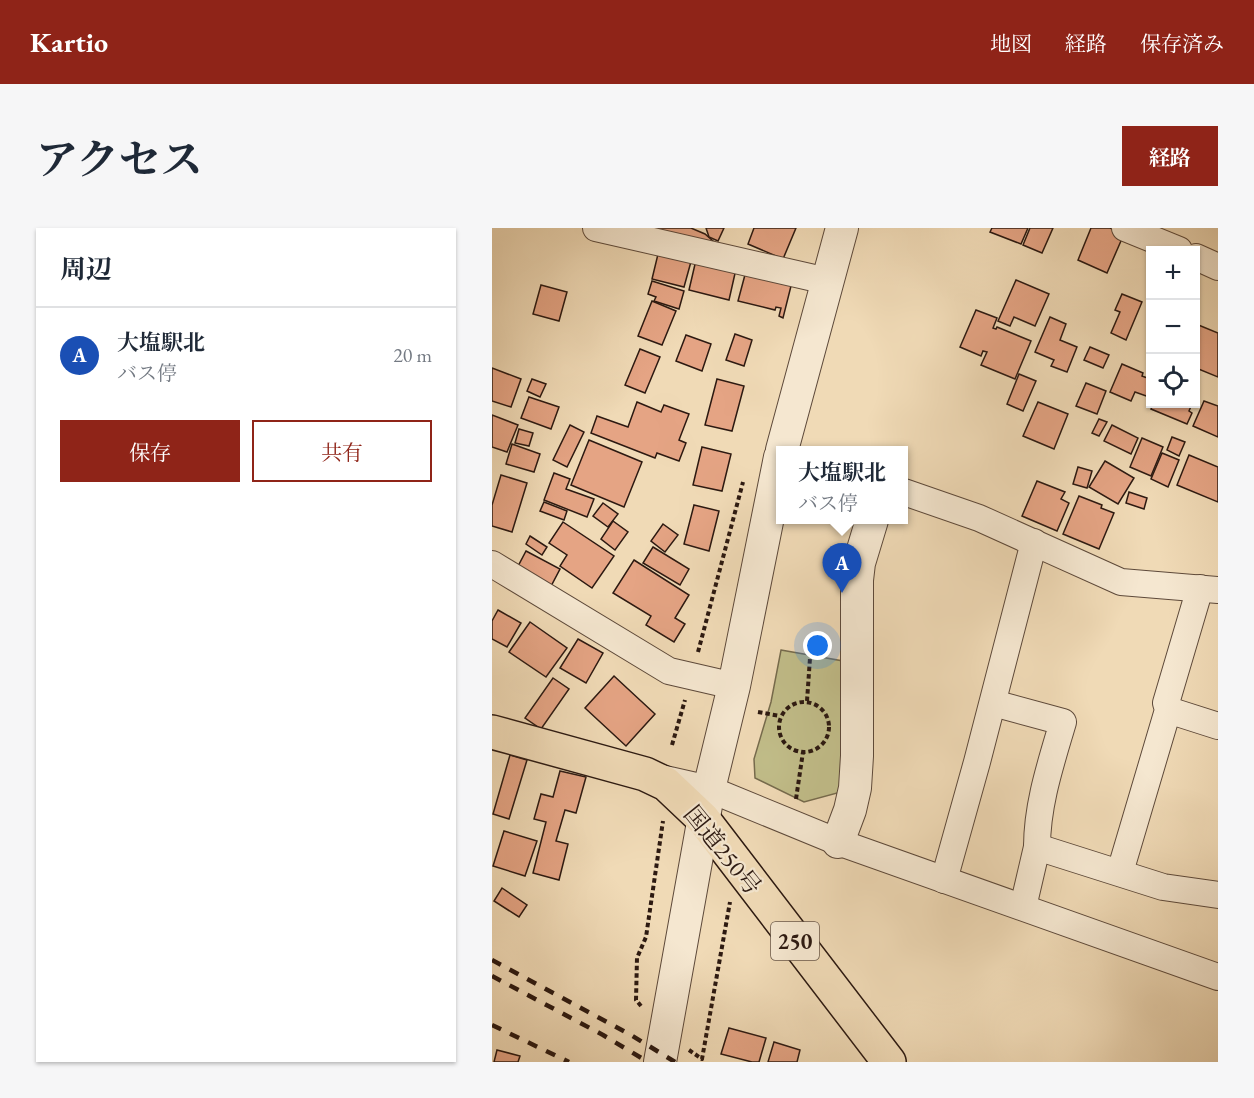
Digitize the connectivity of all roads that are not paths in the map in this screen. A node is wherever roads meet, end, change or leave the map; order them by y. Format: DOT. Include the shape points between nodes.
graph roads {
  1 [pos="596,228"];
  2 [pos="842,228"];
  3 [pos="1125,228"];
  4 [pos="1169,246"];
  5 [pos="1200,259"];
  6 [pos="1218,267"];
  7 [pos="827,281"];
  8 [pos="783,446"];
  9 [pos="776,479"];
  10 [pos="908,494"];
  11 [pos="871,524"];
  12 [pos="1034,542"];
  13 [pos="492,564"];
  14 [pos="1209,589"];
  15 [pos="734,686"];
  16 [pos="993,704"];
  17 [pos="1168,710"];
  18 [pos="1218,726"];
  19 [pos="492,732"];
  20 [pos="706,804"];
  21 [pos="838,842"];
  22 [pos="1037,847"];
  23 [pos="1120,872"];
  24 [pos="944,880"];
  25 [pos="1218,895"];
  26 [pos="1023,907"];
  27 [pos="1218,977"];
  28 [pos="663,1039"];
  29 [pos="889,1062"];
  1 -- 7 [label="street"];
  2 -- 7 [label="street"];
  3 -- 4 [label="street"];
  5 -- 6 [label="street"];
  7 -- 8 [label="street"];
  9 -- 15 [label="street"];
  10 -- 12 [label="street"];
  11 -- 21 [label="street" via="857,580 855,788"];
  12 -- 14 [label="street" via="1121,582"];
  12 -- 16 [label="street"];
  13 -- 15 [label="street" via="669,671"];
  14 -- 17 [label="street" via="1166,704"];
  15 -- 20 [label="street"];
  16 -- 22 [label="street" via="1063,722 1042,795"];
  16 -- 24 [label="street"];
  17 -- 18 [label="street"];
  17 -- 23 [label="street"];
  19 -- 20 [label="highway, 国道250号 / 250" via="656,779"];
  20 -- 21 [label="street"];
  20 -- 28 [label="street"];
  20 -- 29 [label="highway, 国道250号 / 250" via="737,866"];
  21 -- 24 [label="street"];
  22 -- 23 [label="street"];
  22 -- 26 [label="street"];
  23 -- 25 [label="street" via="1163,887"];
  24 -- 26 [label="street"];
  26 -- 27 [label="street"];
}
